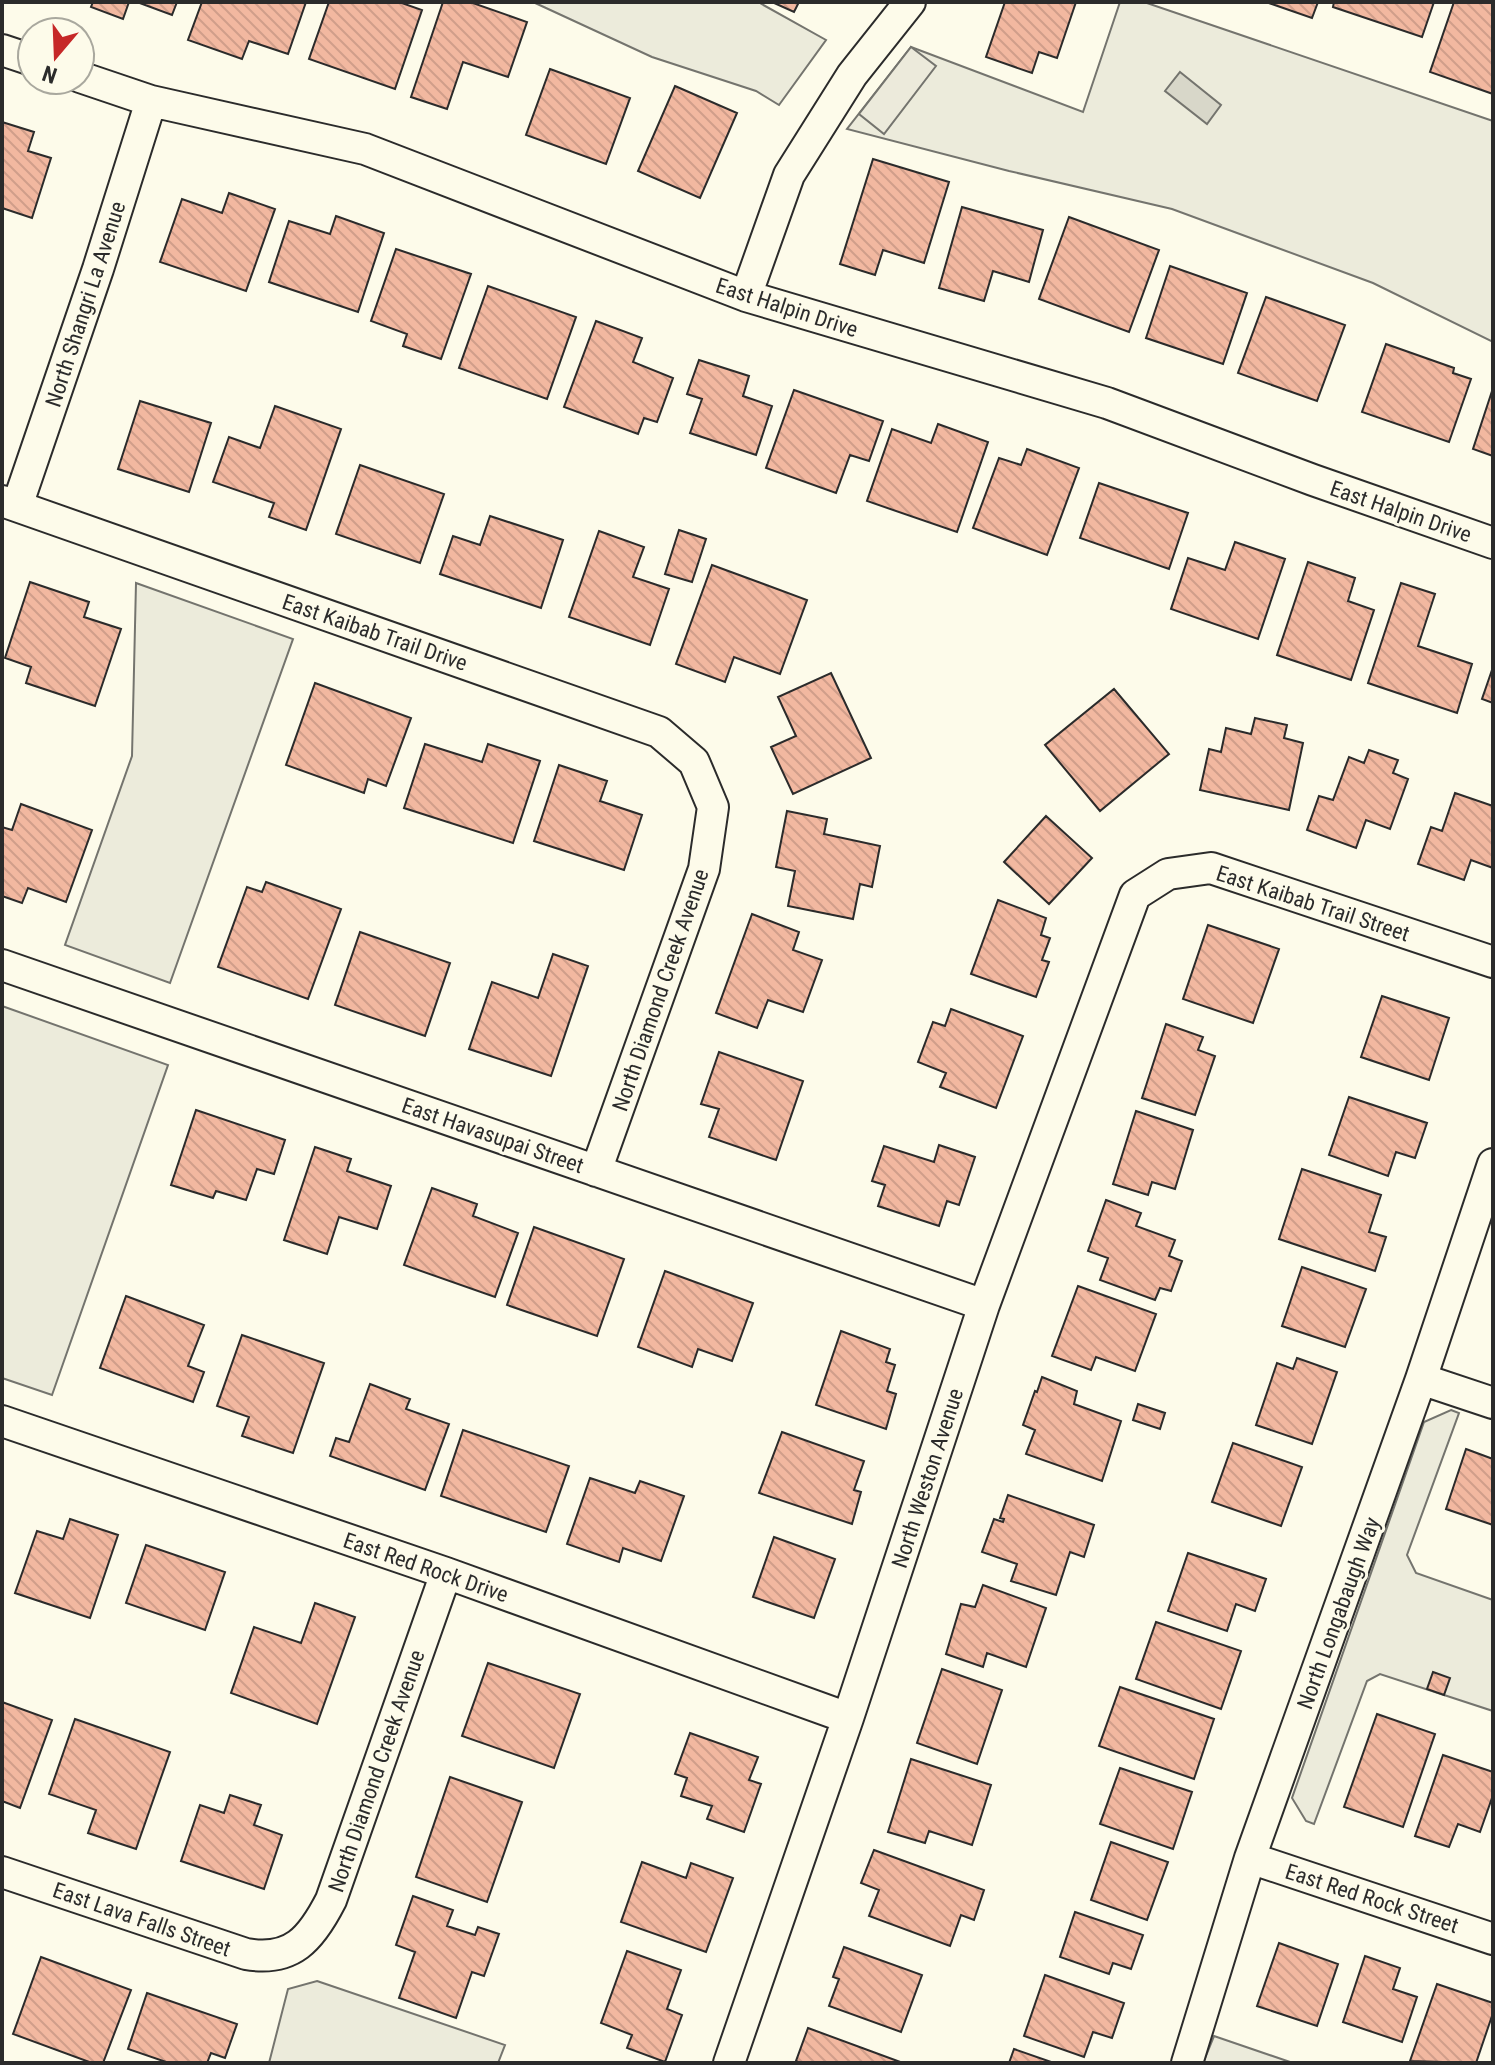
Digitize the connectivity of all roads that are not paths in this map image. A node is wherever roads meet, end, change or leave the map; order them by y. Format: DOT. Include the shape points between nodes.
graph roads {
  1 [pos="910,2"];
  2 [pos="96,82"];
  3 [pos="151,101"];
  4 [pos="746,296"];
  5 [pos="10,503"];
  6 [pos="1493,543"];
  7 [pos="713,807"];
  8 [pos="1135,895"];
  9 [pos="1493,962"];
  10 [pos="2,965"];
  11 [pos="1493,1164"];
  12 [pos="596,1171"];
  13 [pos="984,1305"];
  14 [pos="1421,1379"];
  15 [pos="1493,1403"];
  16 [pos="2,1421"];
  17 [pos="446,1573"];
  18 [pos="848,1718"];
  19 [pos="1250,1858"];
  20 [pos="2,1872"];
  21 [pos="1493,1939"];
  22 [pos="284,1952"];
  23 [pos="729,2063"];
  24 [pos="1187,2063"];
  1 -- 4 [label="street" via="852,75 789,175"];
  2 -- 3 [label="street, East Halpin Drive"];
  3 -- 4 [label="street, East Halpin Drive" via="365,149"];
  3 -- 5 [label="street, North Shangri La Avenue" via="98,269"];
  4 -- 6 [label="street, East Halpin Drive" via="1107,403"];
  5 -- 7 [label="street, East Kaibab Trail Drive" via="659,732 694,762"];
  7 -- 12 [label="street, North Diamond Creek Avenue" via="704,869"];
  8 -- 9 [label="street, East Kaibab Trail Street" via="1168,874 1211,868"];
  8 -- 13 [label="street, North Weston Avenue"];
  10 -- 12 [label="street, East Havasupai Street"];
  11 -- 14 [label="street, North Longabaugh Way"];
  12 -- 13 [label="street, East Havasupai Street"];
  13 -- 18 [label="street, North Weston Avenue"];
  14 -- 15 [label="street"];
  14 -- 19 [label="street, North Longabaugh Way"];
  16 -- 17 [label="street, East Red Rock Drive"];
  17 -- 18 [label="street, East Red Rock Drive"];
  17 -- 22 [label="street, North Diamond Creek Avenue" via="331,1900 307,1940"];
  18 -- 23 [label="street, North Weston Avenue"];
  19 -- 21 [label="street, East Red Rock Street"];
  19 -- 24 [label="street, North Longabaugh Way"];
  20 -- 22 [label="street, East Lava Falls Street" via="246,1954 267,1957"];
}
